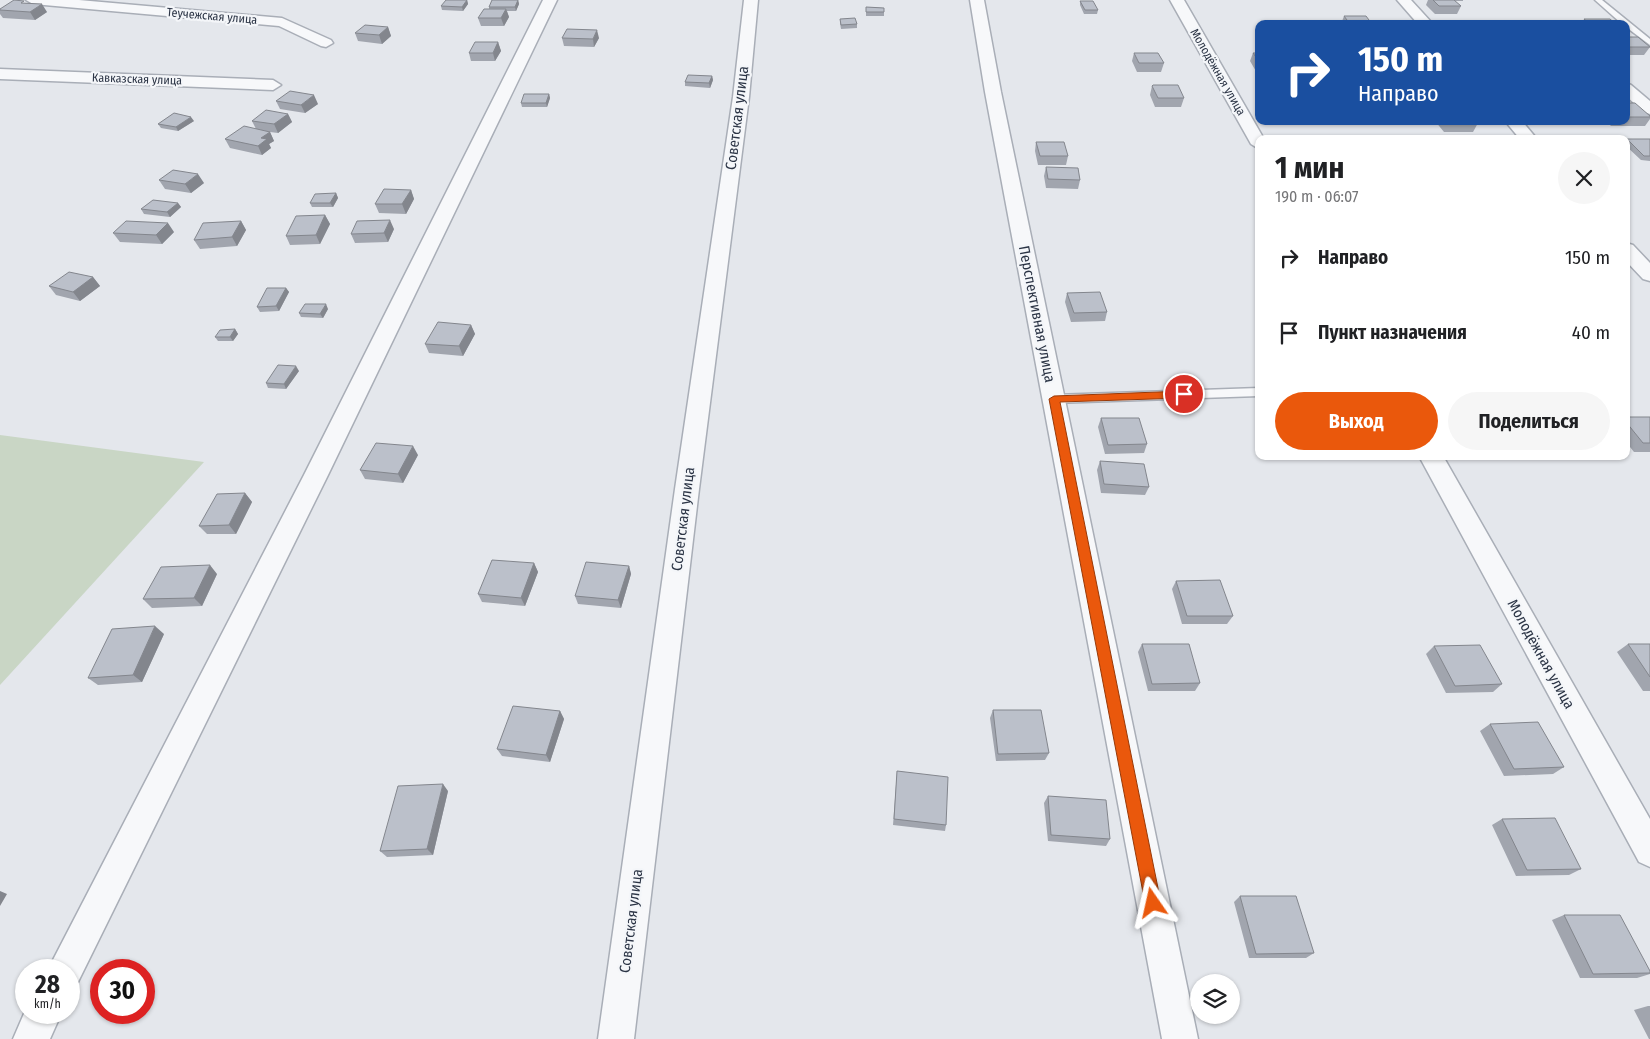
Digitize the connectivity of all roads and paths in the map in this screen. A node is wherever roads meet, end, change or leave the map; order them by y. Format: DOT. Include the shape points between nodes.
graph roads {
  1 [pos="33,0"];
  2 [pos="550,0"];
  3 [pos="751,0"];
  4 [pos="977,0"];
  5 [pos="1177,0"];
  6 [pos="1404,0"];
  7 [pos="1598,0"];
  8 [pos="1422,20"];
  9 [pos="1622,20"];
  10 [pos="1630,27"];
  11 [pos="326,43"];
  12 [pos="1650,44"];
  13 [pos="0,74"];
  14 [pos="1642,82"];
  15 [pos="1630,83"];
  16 [pos="274,84"];
  17 [pos="1630,92"];
  18 [pos="1650,109"];
  19 [pos="1517,125"];
  20 [pos="1525,135"];
  21 [pos="1255,137"];
  22 [pos="1630,254"];
  23 [pos="1650,276"];
  24 [pos="1255,392"];
  25 [pos="1054,399"];
  26 [pos="1433,460"];
  27 [pos="1650,852"];
  28 [pos="72,959"];
  29 [pos="38,1024"];
  30 [pos="31,1039"];
  31 [pos="616,1039"];
  32 [pos="1180,1039"];
  1 -- 11 [label="street, Теучежская улица" via="282,22"];
  2 -- 28 [label="street"];
  3 -- 31 [label="street, Советская улица" via="741,97"];
  4 -- 25 [label="street, Перспективная улица"];
  5 -- 21 [label="street, Молодёжная улица"];
  6 -- 8 [label="street"];
  7 -- 9 [label="lane"];
  10 -- 12 [label="lane"];
  13 -- 16 [label="street, Кавказская улица"];
  14 -- 15 [label="street"];
  17 -- 18 [label="street"];
  19 -- 20 [label="street"];
  22 -- 23 [label="street"];
  24 -- 25 [label="lane"];
  25 -- 32 [label="street, Перспективная улица"];
  26 -- 27 [label="street, Молодёжная улица"];
  29 -- 30 [label="street"];
}
